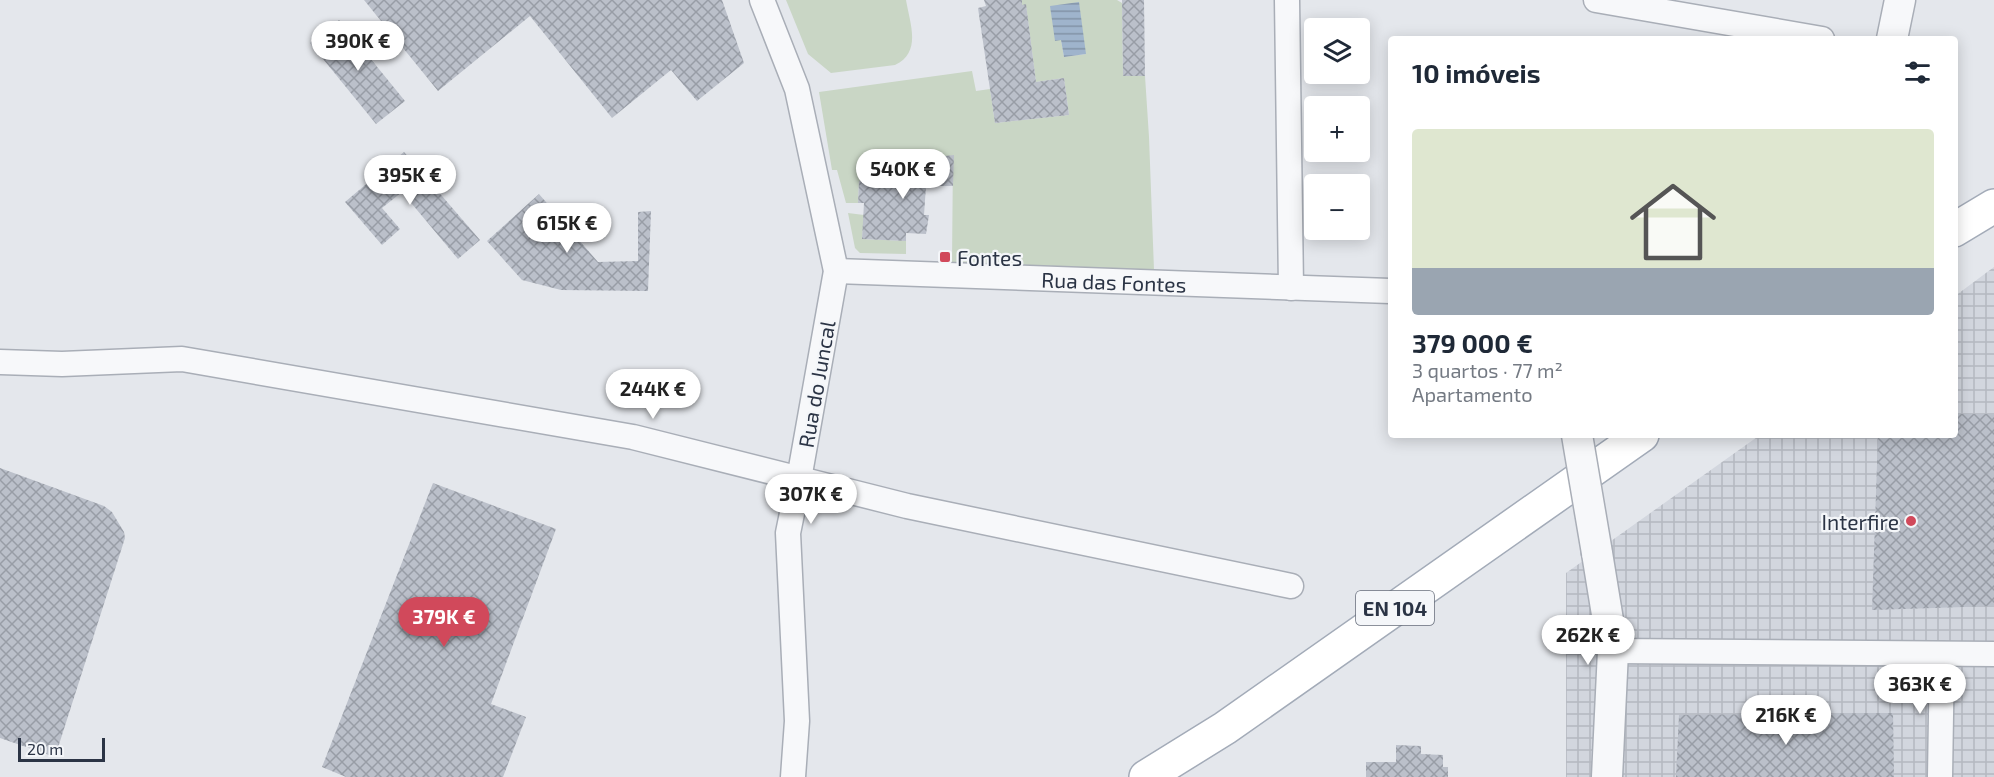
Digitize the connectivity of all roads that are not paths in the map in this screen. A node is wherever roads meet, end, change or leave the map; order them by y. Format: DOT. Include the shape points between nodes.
graph roads {
  1 [pos="762,0"];
  2 [pos="1287,0"];
  3 [pos="1596,0"];
  4 [pos="1900,0"];
  5 [pos="1805,36"];
  6 [pos="1893,36"];
  7 [pos="1994,206"];
  8 [pos="1958,228"];
  9 [pos="836,271"];
  10 [pos="1291,288"];
  11 [pos="1388,291"];
  12 [pos="0,362"];
  13 [pos="1578,438"];
  14 [pos="1638,438"];
  15 [pos="799,479"];
  16 [pos="1291,586"];
  17 [pos="1613,651"];
  18 [pos="1942,654"];
  19 [pos="1994,654"];
  20 [pos="793,777"];
  21 [pos="1146,777"];
  22 [pos="1607,777"];
  23 [pos="1940,777"];
  1 -- 9 [label="street, Rua do Juncal" via="797,89"];
  2 -- 10 [label="street"];
  3 -- 5 [label="street"];
  4 -- 6 [label="street"];
  7 -- 8 [label="main road"];
  9 -- 10 [label="street, Rua das Fontes"];
  9 -- 15 [label="street, Rua do Juncal"];
  10 -- 11 [label="street, Rua das Fontes"];
  12 -- 15 [label="street" via="62,364 182,359 633,437"];
  13 -- 17 [label="street, bridge"];
  14 -- 21 [label="main road, EN 104" via="1225,728"];
  15 -- 16 [label="street" via="907,506"];
  15 -- 20 [label="street, Rua do Juncal" via="788,532 797,721"];
  17 -- 18 [label="street"];
  17 -- 22 [label="street"];
  18 -- 19 [label="street"];
  18 -- 23 [label="street"];
}
